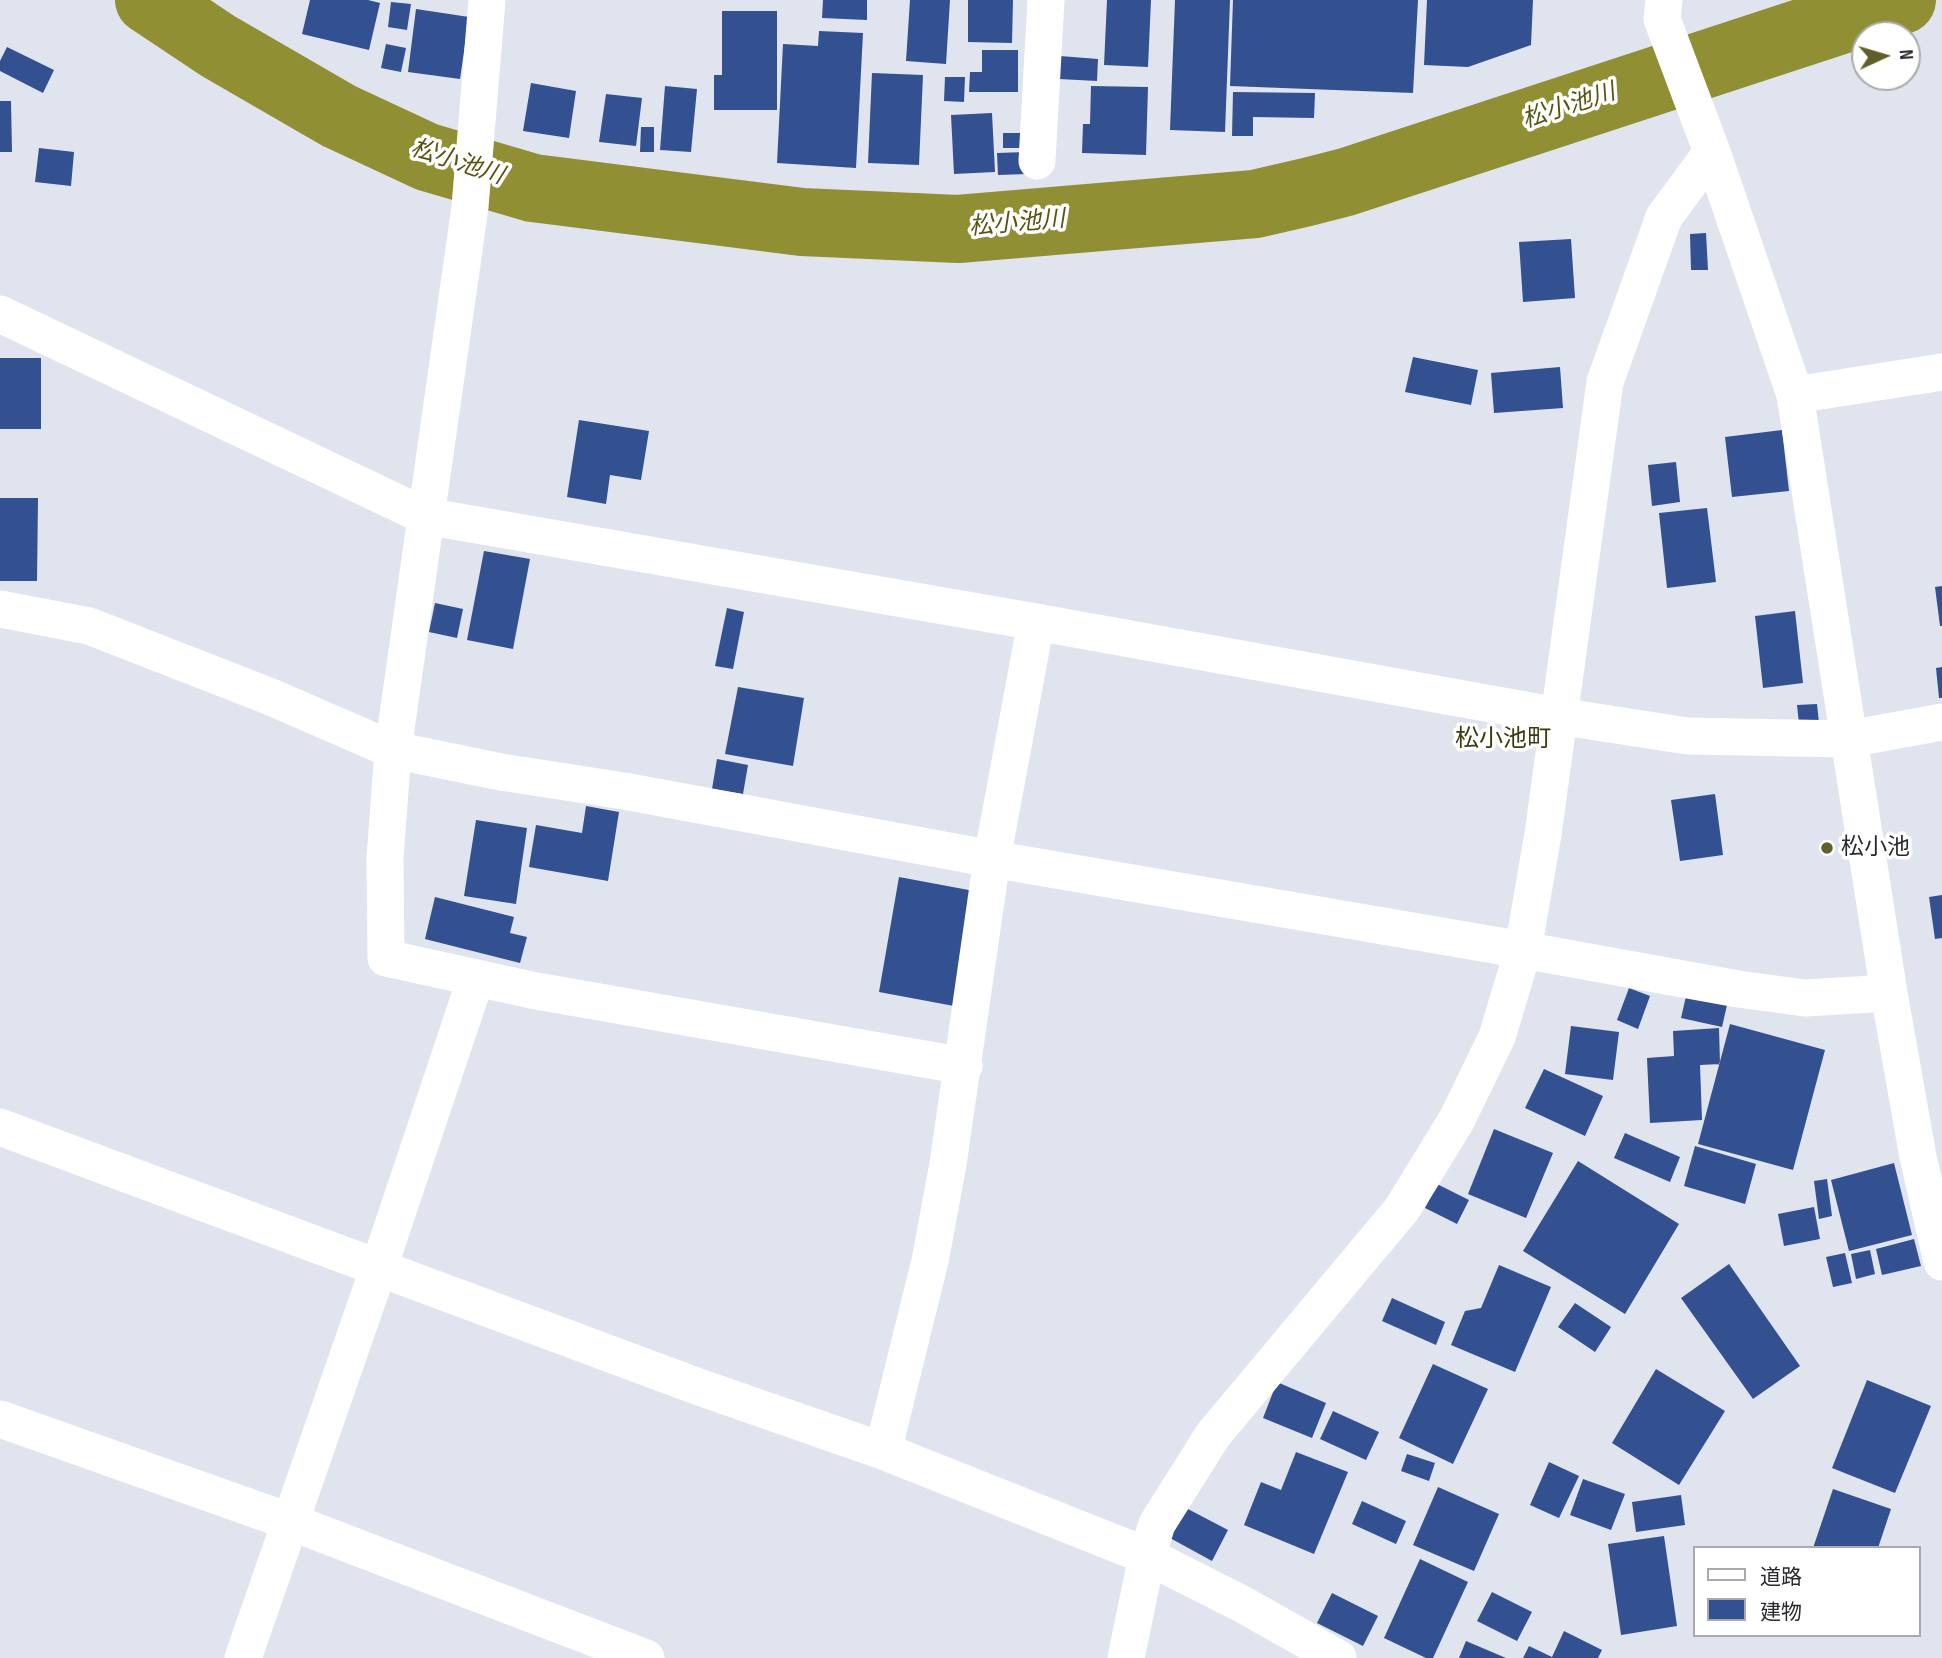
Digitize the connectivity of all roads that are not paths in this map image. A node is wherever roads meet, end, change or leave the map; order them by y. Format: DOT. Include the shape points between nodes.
graph roads {
  1 [pos="487,0"];
  2 [pos="1046,0"];
  3 [pos="1663,9"];
  4 [pos="1712,152"];
  5 [pos="1037,161"];
  6 [pos="0,314"];
  7 [pos="1942,372"];
  8 [pos="1795,396"];
  9 [pos="425,516"];
  10 [pos="0,609"];
  11 [pos="1036,621"];
  12 [pos="1558,716"];
  13 [pos="1942,722"];
  14 [pos="1849,739"];
  15 [pos="393,750"];
  16 [pos="992,859"];
  17 [pos="1523,950"];
  18 [pos="476,978"];
  19 [pos="1889,993"];
  20 [pos="964,1066"];
  21 [pos="0,1127"];
  22 [pos="1930,1155"];
  23 [pos="1942,1262"];
  24 [pos="379,1268"];
  25 [pos="0,1419"];
  26 [pos="883,1451"];
  27 [pos="291,1522"];
  28 [pos="1147,1556"];
  29 [pos="243,1658"];
  30 [pos="646,1658"];
  31 [pos="1126,1658"];
  32 [pos="1338,1658"];
  1 -- 9 [label="street" via="470,206"];
  2 -- 5 [label="street"];
  3 -- 4 [label="street"];
  4 -- 8 [label="street"];
  4 -- 12 [label="street" via="1664,217 1605,382"];
  6 -- 9 [label="street"];
  7 -- 8 [label="street"];
  8 -- 14 [label="street"];
  9 -- 11 [label="street"];
  9 -- 15 [label="street"];
  10 -- 15 [label="street" via="89,626"];
  11 -- 12 [label="street"];
  11 -- 16 [label="street"];
  12 -- 14 [label="street" via="1687,736"];
  12 -- 17 [label="street"];
  13 -- 14 [label="street"];
  14 -- 19 [label="street"];
  15 -- 16 [label="street"];
  15 -- 18 [label="street" via="385,858 386,958"];
  16 -- 17 [label="street"];
  16 -- 20 [label="street"];
  17 -- 19 [label="street" via="1805,998"];
  17 -- 28 [label="street" via="1497,1037 1429,1166 1402,1209 1213,1435 1157,1524"];
  18 -- 20 [label="street"];
  18 -- 24 [label="street"];
  19 -- 22 [label="street"];
  20 -- 26 [label="street" via="930,1261"];
  21 -- 24 [label="street"];
  22 -- 23 [label="street"];
  24 -- 26 [label="street"];
  24 -- 27 [label="street"];
  25 -- 27 [label="street"];
  26 -- 28 [label="street"];
  27 -- 29 [label="street"];
  27 -- 30 [label="street"];
  28 -- 31 [label="street"];
  28 -- 32 [label="street"];
}
